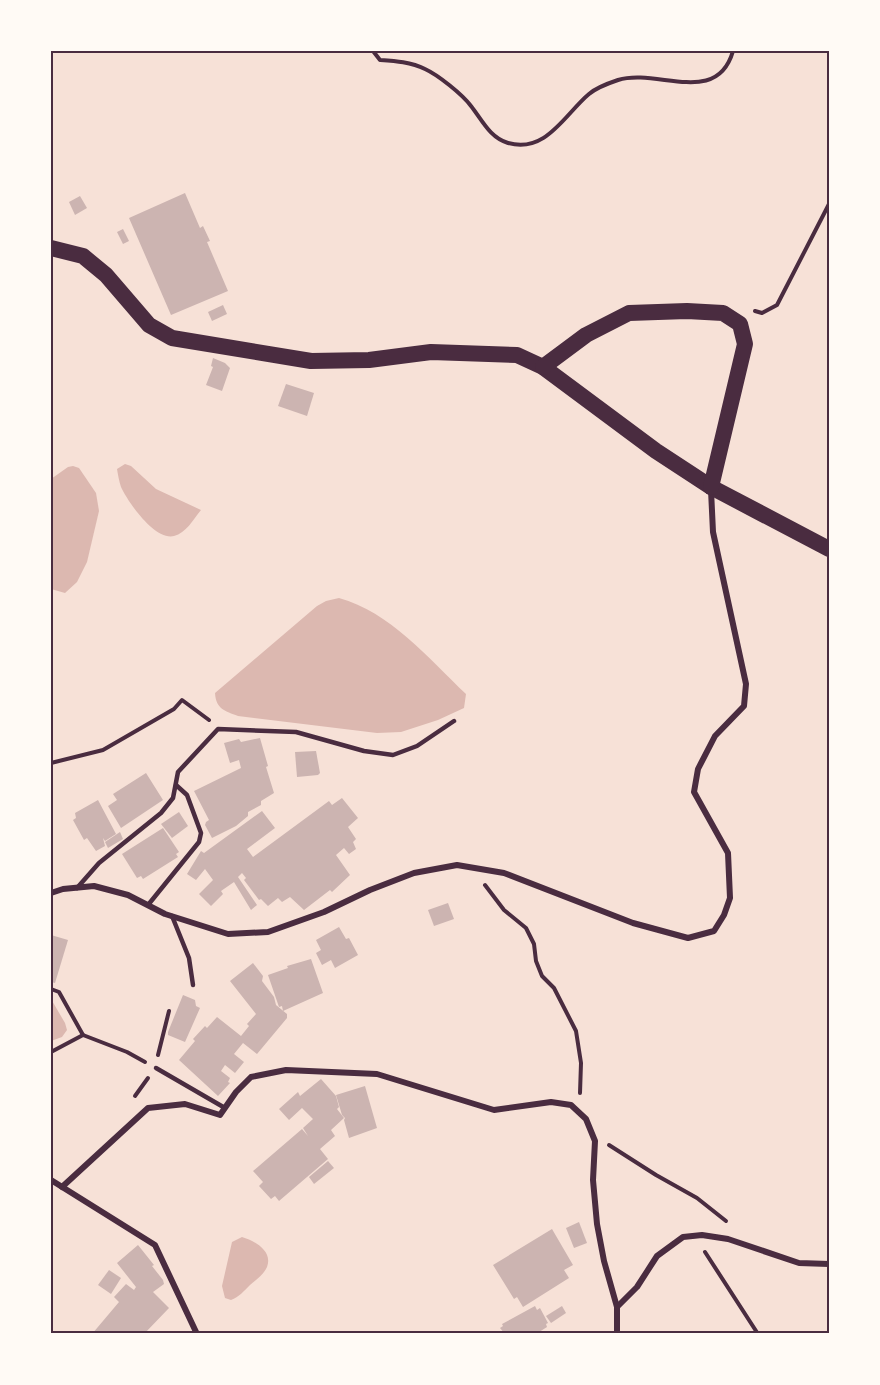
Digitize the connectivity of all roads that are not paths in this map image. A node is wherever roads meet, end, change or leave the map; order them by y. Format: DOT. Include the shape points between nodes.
graph roads {
  1 [pos="51,248"];
  2 [pos="543,367"];
  3 [pos="711,487"];
  4 [pos="829,549"];
  5 [pos="454,721"];
  6 [pos="176,785"];
  7 [pos="77,888"];
  8 [pos="51,893"];
  9 [pos="148,905"];
  10 [pos="172,915"];
  11 [pos="193,985"];
  12 [pos="156,1068"];
  13 [pos="225,1108"];
  14 [pos="51,1180"];
  15 [pos="62,1187"];
  16 [pos="829,1264"];
  17 [pos="617,1307"];
  18 [pos="197,1334"];
  19 [pos="617,1334"];
  1 -- 2 [label="highway" via="83,256 106,275 149,325 172,338 311,361 460,352 517,355"];
  2 -- 3 [label="highway"];
  2 -- 3 [label="highway" via="586,335 629,313 723,313 740,324 745,344"];
  3 -- 4 [label="highway"];
  3 -- 10 [label="street" via="713,532 746,684 744,706 715,736 698,769 694,792 728,853 730,898 714,931 688,938 633,923 504,873 457,865 414,873 268,932 228,934"];
  5 -- 6 [label="lane" via="417,746 393,755 296,732 218,729 178,772"];
  6 -- 7 [label="lane" via="173,798 161,813 99,863"];
  6 -- 9 [label="lane" via="187,795 201,833 200,842"];
  7 -- 8 [label="street"];
  7 -- 9 [label="street" via="94,886"];
  9 -- 10 [label="street"];
  10 -- 11 [label="lane" via="189,958"];
  12 -- 13 [label="lane"];
  13 -- 15 [label="street" via="220,1115 184,1104 148,1108"];
  13 -- 17 [label="street" via="252,1077 286,1070 377,1074 494,1110 551,1102 571,1105 586,1119 595,1142 597,1224"];
  14 -- 15 [label="street"];
  15 -- 18 [label="street" via="155,1245"];
  16 -- 17 [label="street" via="800,1263 728,1239 683,1237 657,1256 638,1287"];
  17 -- 19 [label="street"];
}
